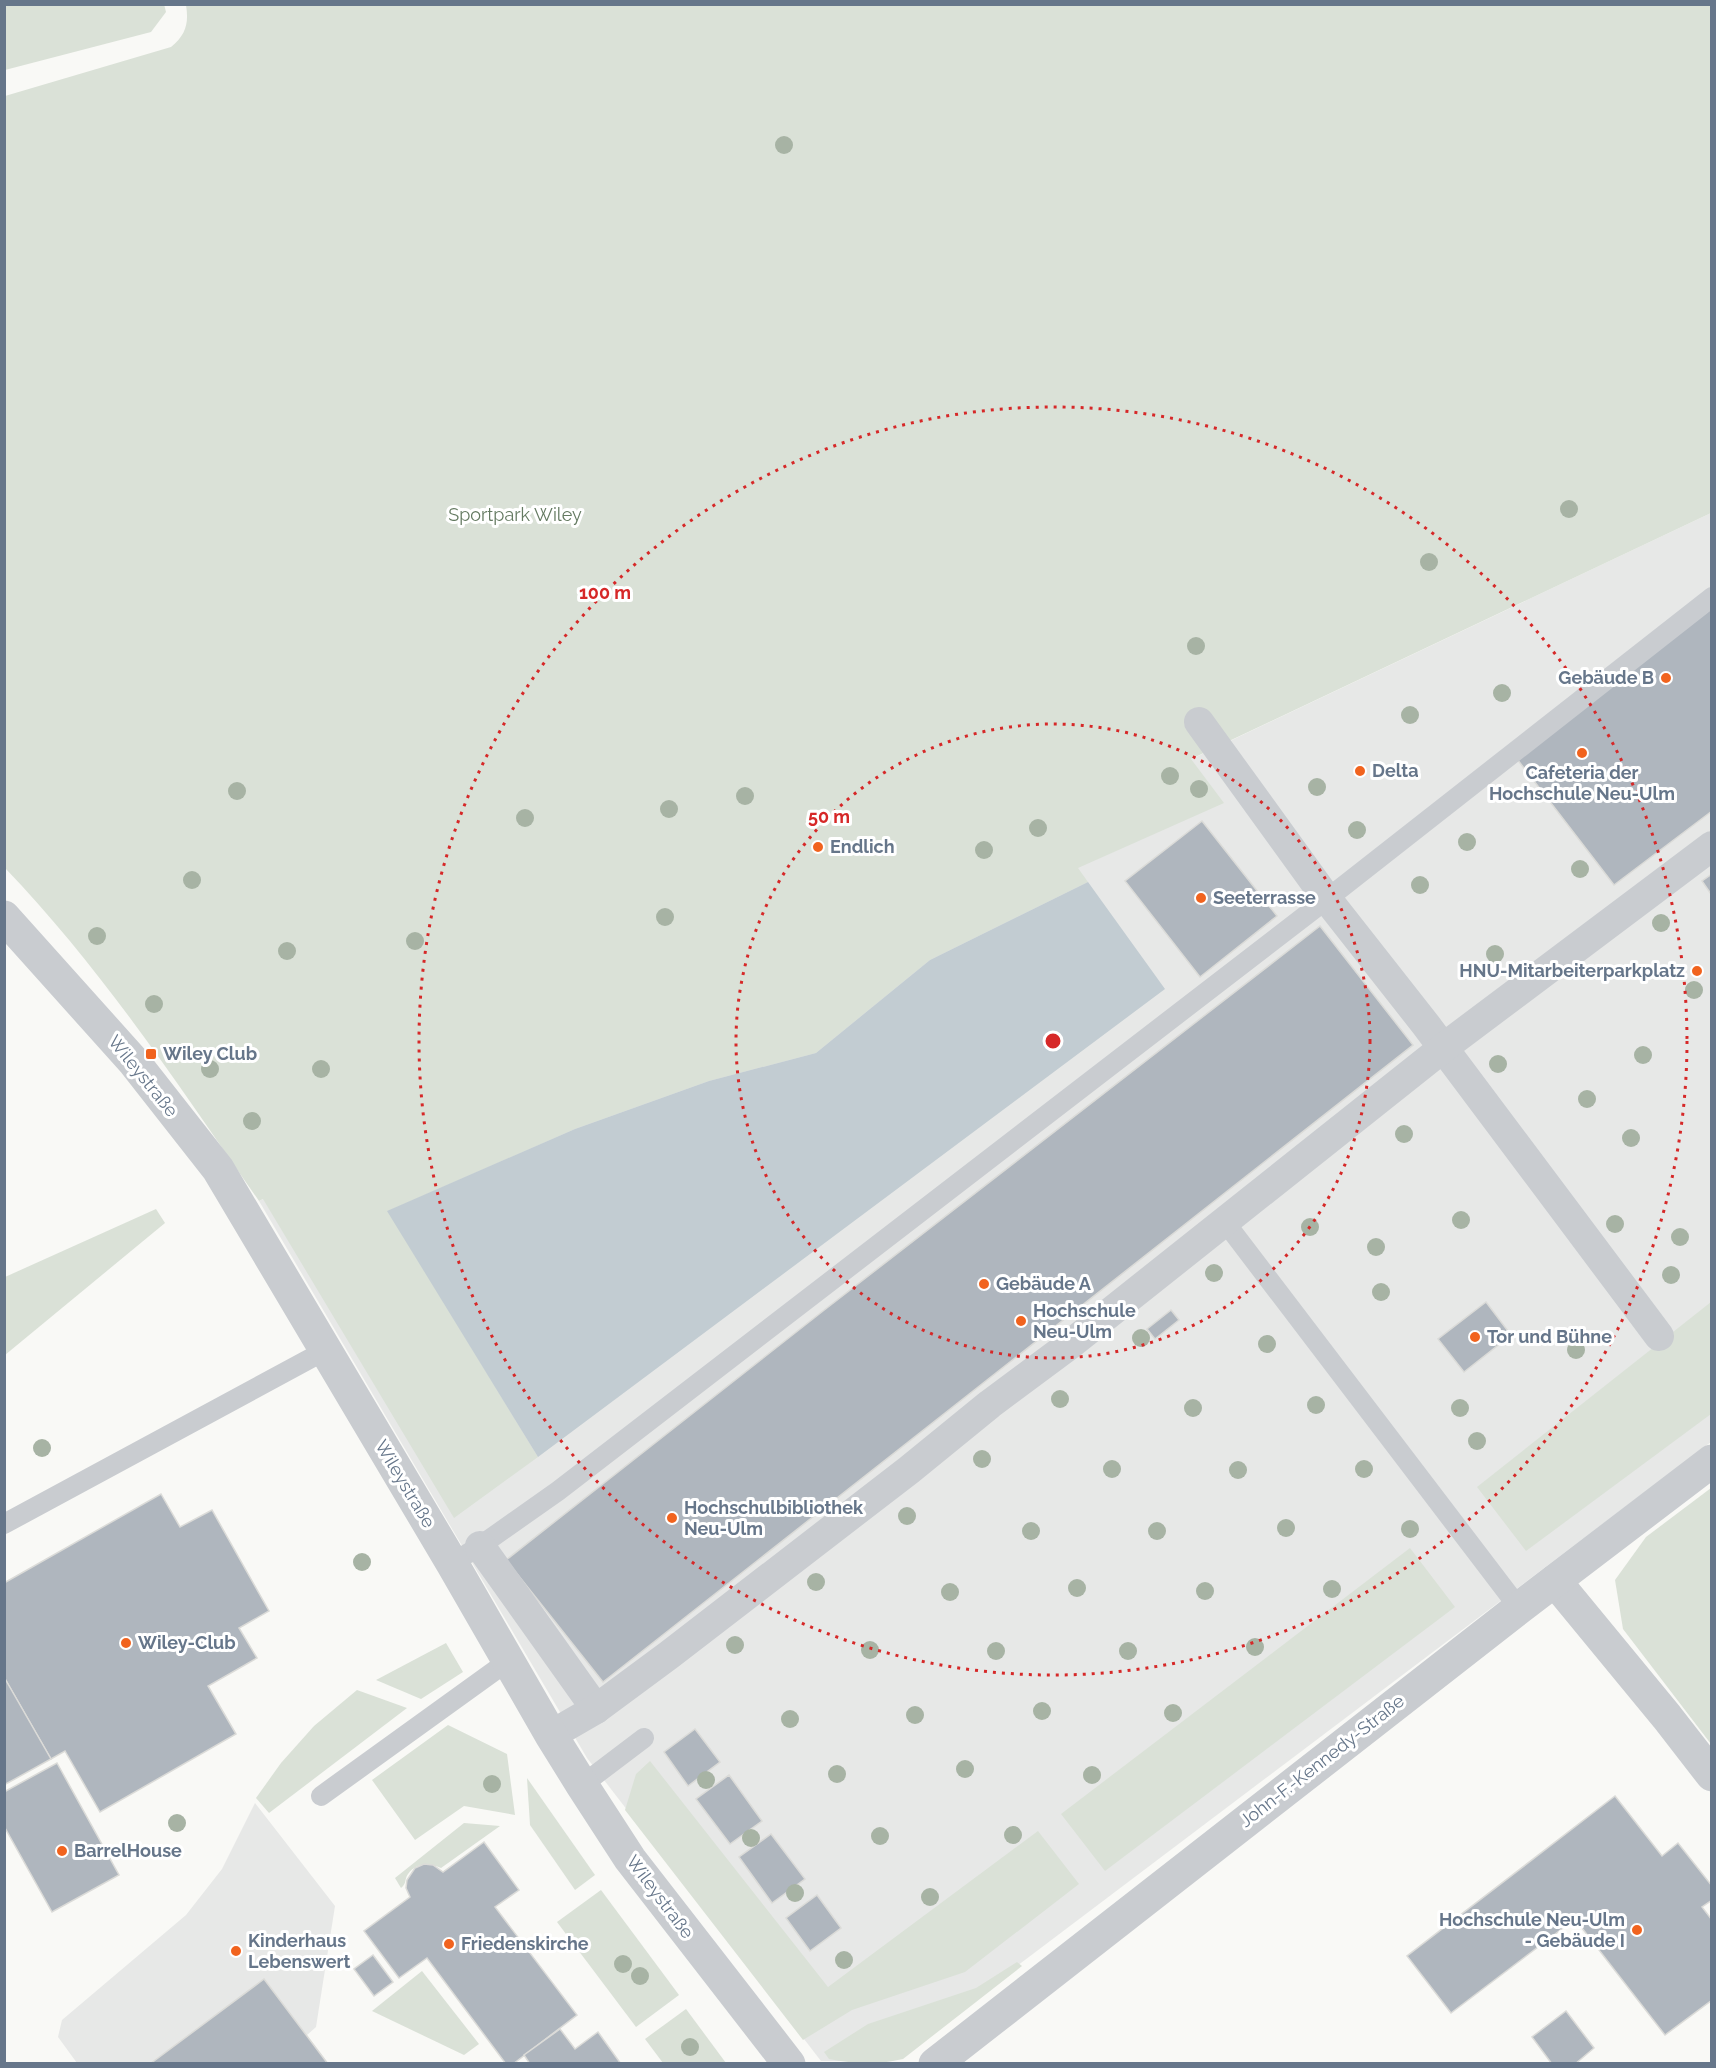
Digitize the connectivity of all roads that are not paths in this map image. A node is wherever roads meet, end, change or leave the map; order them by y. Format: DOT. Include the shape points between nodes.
graph roads {
  1 [pos="1712,597"];
  2 [pos="1199,722"];
  3 [pos="1712,846"];
  4 [pos="1327,899"];
  5 [pos="4,917"];
  6 [pos="1443,1048"];
  7 [pos="1225,1222"];
  8 [pos="1659,1336"];
  9 [pos="326,1350"];
  10 [pos="1712,1461"];
  11 [pos="4,1524"];
  12 [pos="480,1546"];
  13 [pos="452,1563"];
  14 [pos="1555,1581"];
  15 [pos="1519,1608"];
  16 [pos="508,1661"];
  17 [pos="596,1709"];
  18 [pos="551,1735"];
  19 [pos="644,1738"];
  20 [pos="1712,1775"];
  21 [pos="582,1785"];
  22 [pos="321,1796"];
  23 [pos="789,2064"];
  24 [pos="935,2064"];
  1 -- 4 [label="lane"];
  2 -- 4 [label="street"];
  3 -- 6 [label="street"];
  4 -- 6 [label="street"];
  4 -- 12 [label="lane" via="558,1491"];
  5 -- 9 [label="street, Wileystraße" via="134,1062 218,1169"];
  6 -- 7 [label="street"];
  6 -- 8 [label="street"];
  7 -- 15 [label="lane"];
  7 -- 17 [label="street"];
  9 -- 11 [label="lane"];
  9 -- 13 [label="street, Wileystraße"];
  10 -- 14 [label="street, John-F.-Kennedy-Straße"];
  12 -- 13 [label="lane"];
  12 -- 17 [label="street"];
  13 -- 16 [label="street, Wileystraße"];
  14 -- 15 [label="street, John-F.-Kennedy-Straße"];
  14 -- 20 [label="street"];
  15 -- 24 [label="street, John-F.-Kennedy-Straße"];
  16 -- 18 [label="street, Wileystraße"];
  16 -- 22 [label="lane"];
  17 -- 18 [label="street"];
  18 -- 21 [label="street, Wileystraße"];
  19 -- 21 [label="lane"];
  21 -- 23 [label="street, Wileystraße" via="630,1858"];
}
